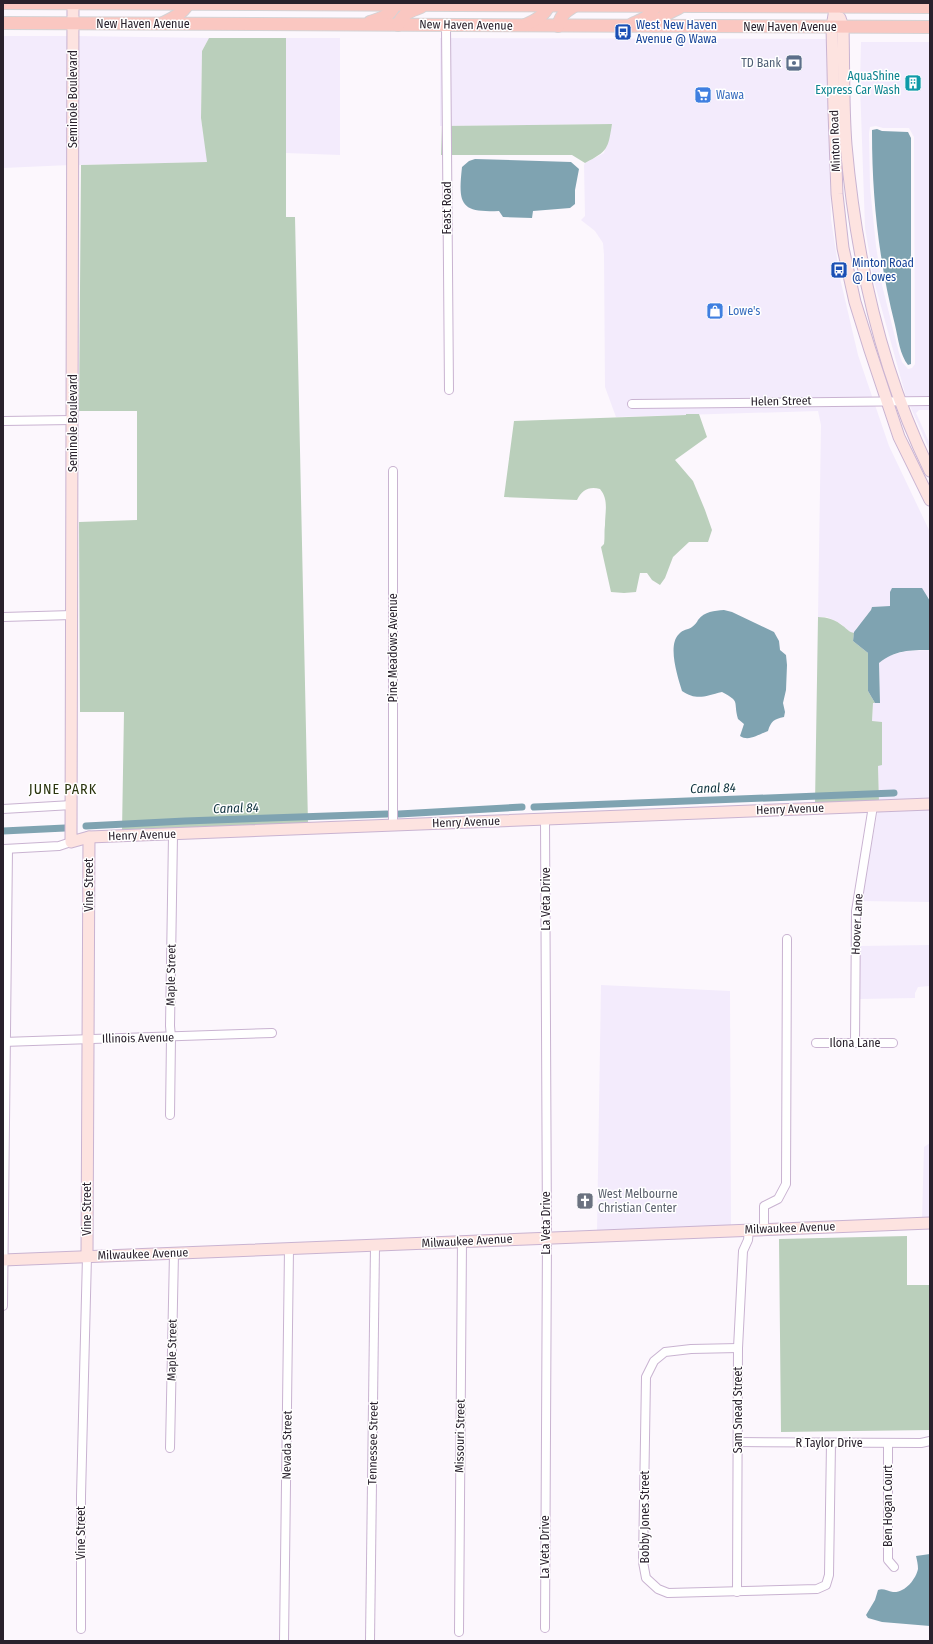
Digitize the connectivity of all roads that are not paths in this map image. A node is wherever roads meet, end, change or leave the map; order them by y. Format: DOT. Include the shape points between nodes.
graph roads {
  1 [pos="3,3"];
  2 [pos="22,3"];
  3 [pos="73,3"];
  4 [pos="188,3"];
  5 [pos="395,4"];
  6 [pos="425,5"];
  7 [pos="549,5"];
  8 [pos="576,5"];
  9 [pos="836,5"];
  10 [pos="654,6"];
  11 [pos="686,6"];
  12 [pos="930,7"];
  13 [pos="3,23"];
  14 [pos="74,24"];
  15 [pos="160,24"];
  16 [pos="362,25"];
  17 [pos="398,25"];
  18 [pos="446,26"];
  19 [pos="524,26"];
  20 [pos="558,26"];
  21 [pos="626,26"];
  22 [pos="655,26"];
  23 [pos="837,27"];
  24 [pos="930,28"];
  25 [pos="449,390"];
  26 [pos="887,400"];
  27 [pos="930,401"];
  28 [pos="899,402"];
  29 [pos="632,404"];
  30 [pos="73,420"];
  31 [pos="3,421"];
  32 [pos="393,471"];
  33 [pos="930,471"];
  34 [pos="930,500"];
  35 [pos="72,615"];
  36 [pos="3,617"];
  37 [pos="930,804"];
  38 [pos="72,805"];
  39 [pos="873,806"];
  40 [pos="3,809"];
  41 [pos="545,819"];
  42 [pos="393,824"];
  43 [pos="173,835"];
  44 [pos="89,837"];
  45 [pos="71,842"];
  46 [pos="5,849"];
  47 [pos="786,939"];
  48 [pos="272,1033"];
  49 [pos="171,1037"];
  50 [pos="89,1039"];
  51 [pos="4,1042"];
  52 [pos="816,1043"];
  53 [pos="855,1043"];
  54 [pos="893,1043"];
  55 [pos="170,1114"];
  56 [pos="930,1222"];
  57 [pos="764,1229"];
  58 [pos="749,1230"];
  59 [pos="546,1238"];
  60 [pos="462,1241"];
  61 [pos="375,1246"];
  62 [pos="289,1249"];
  63 [pos="174,1253"];
  64 [pos="87,1256"];
  65 [pos="4,1260"];
  66 [pos="3,1306"];
  67 [pos="738,1348"];
  68 [pos="930,1441"];
  69 [pos="738,1442"];
  70 [pos="831,1443"];
  71 [pos="888,1443"];
  72 [pos="921,1443"];
  73 [pos="930,1447"];
  74 [pos="170,1448"];
  75 [pos="894,1567"];
  76 [pos="737,1592"];
  77 [pos="544,1628"];
  78 [pos="81,1630"];
  79 [pos="459,1632"];
  80 [pos="284,1641"];
  81 [pos="370,1641"];
  1 -- 2 [label="main road, New Haven Avenue"];
  2 -- 3 [label="main road, New Haven Avenue"];
  3 -- 4 [label="main road, New Haven Avenue"];
  3 -- 14 [label="street, Seminole Boulevard"];
  4 -- 5 [label="main road, New Haven Avenue"];
  4 -- 15 [label="main road" via="178,15"];
  5 -- 6 [label="main road, New Haven Avenue"];
  5 -- 16 [label="main road" via="393,11 386,17"];
  6 -- 7 [label="main road, New Haven Avenue"];
  6 -- 17 [label="main road" via="407,12 400,18"];
  7 -- 8 [label="main road, New Haven Avenue"];
  7 -- 19 [label="main road" via="540,18"];
  8 -- 10 [label="main road, New Haven Avenue"];
  8 -- 20 [label="main road" via="564,13"];
  9 -- 11 [label="main road, New Haven Avenue"];
  9 -- 12 [label="main road, New Haven Avenue"];
  9 -- 23 [label="street, Minton Road"];
  10 -- 11 [label="main road, New Haven Avenue"];
  10 -- 21 [label="main road" via="647,18"];
  11 -- 22 [label="main road" via="666,14"];
  13 -- 14 [label="main road, New Haven Avenue"];
  14 -- 15 [label="main road, New Haven Avenue"];
  14 -- 30 [label="street, Seminole Boulevard"];
  15 -- 16 [label="main road, New Haven Avenue"];
  16 -- 17 [label="main road, New Haven Avenue"];
  17 -- 18 [label="main road, New Haven Avenue"];
  18 -- 19 [label="main road, New Haven Avenue"];
  18 -- 25 [label="street, Feast Road"];
  19 -- 20 [label="main road, New Haven Avenue"];
  20 -- 21 [label="main road, New Haven Avenue"];
  21 -- 22 [label="main road, New Haven Avenue"];
  22 -- 23 [label="main road, New Haven Avenue"];
  23 -- 24 [label="main road, New Haven Avenue"];
  23 -- 26 [label="street, Minton Road" via="837,194 843,248 855,302"];
  23 -- 28 [label="street, Minton Road" via="846,144 861,259 878,334"];
  26 -- 28 [label="street, Helen Street"];
  26 -- 29 [label="street, Helen Street"];
  26 -- 34 [label="street, Minton Road" via="899,438"];
  27 -- 28 [label="street, Helen Street"];
  28 -- 33 [label="street, Minton Road"];
  30 -- 31 [label="street"];
  30 -- 35 [label="street, Seminole Boulevard"];
  32 -- 42 [label="street, Pine Meadows Avenue"];
  35 -- 36 [label="street"];
  35 -- 38 [label="street, Seminole Boulevard"];
  37 -- 39 [label="street, Henry Avenue"];
  38 -- 40 [label="street"];
  38 -- 45 [label="street, Seminole Boulevard"];
  39 -- 41 [label="street, Henry Avenue"];
  39 -- 53 [label="street, Hoover Lane" via="856,911"];
  41 -- 42 [label="street, Henry Avenue"];
  41 -- 59 [label="street, La Veta Drive"];
  42 -- 43 [label="street, Henry Avenue"];
  43 -- 44 [label="street, Henry Avenue"];
  43 -- 49 [label="street, Maple Street"];
  44 -- 45 [label="street, Henry Avenue"];
  44 -- 50 [label="street, Vine Street"];
  45 -- 46 [label="street, Henry Avenue" via="59,846"];
  46 -- 51 [label="street"];
  47 -- 57 [label="street" via="786,1184 778,1199 764,1206"];
  48 -- 49 [label="street, Illinois Avenue"];
  49 -- 50 [label="street, Illinois Avenue"];
  49 -- 55 [label="street, Maple Street"];
  50 -- 51 [label="street, Illinois Avenue"];
  50 -- 64 [label="street, Vine Street"];
  51 -- 65 [label="street"];
  52 -- 53 [label="street, Ilona Lane"];
  53 -- 54 [label="street, Ilona Lane"];
  56 -- 57 [label="street, Milwaukee Avenue"];
  57 -- 58 [label="street, Milwaukee Avenue"];
  58 -- 59 [label="street, Milwaukee Avenue"];
  58 -- 67 [label="street, Sam Snead Street" via="748,1240 742,1251"];
  59 -- 60 [label="street, Milwaukee Avenue"];
  59 -- 77 [label="street, La Veta Drive"];
  60 -- 61 [label="street, Milwaukee Avenue"];
  60 -- 79 [label="street, Missouri Street"];
  61 -- 62 [label="street, Milwaukee Avenue"];
  61 -- 81 [label="street, Tennessee Street"];
  62 -- 63 [label="street, Milwaukee Avenue"];
  62 -- 80 [label="street, Nevada Street"];
  63 -- 64 [label="street, Milwaukee Avenue"];
  63 -- 74 [label="street, Maple Street"];
  64 -- 65 [label="street, Milwaukee Avenue"];
  64 -- 78 [label="street, Vine Street" via="81,1496"];
  65 -- 66 [label="street"];
  67 -- 69 [label="street, Sam Snead Street"];
  67 -- 76 [label="street, Bobby Jones Street" via="665,1352 654,1360 646,1377 643,1562 646,1578 658,1589 668,1593"];
  68 -- 72 [label="street, R Taylor Drive"];
  69 -- 70 [label="street, R Taylor Drive"];
  69 -- 76 [label="street, Sam Snead Street"];
  70 -- 71 [label="street, R Taylor Drive"];
  70 -- 76 [label="street, Bobby Jones Street" via="829,1575 826,1585 817,1589"];
  71 -- 72 [label="street, R Taylor Drive"];
  71 -- 75 [label="street, Ben Hogan Court" via="888,1560"];
  72 -- 73 [label="street, R Taylor Drive"];
}
